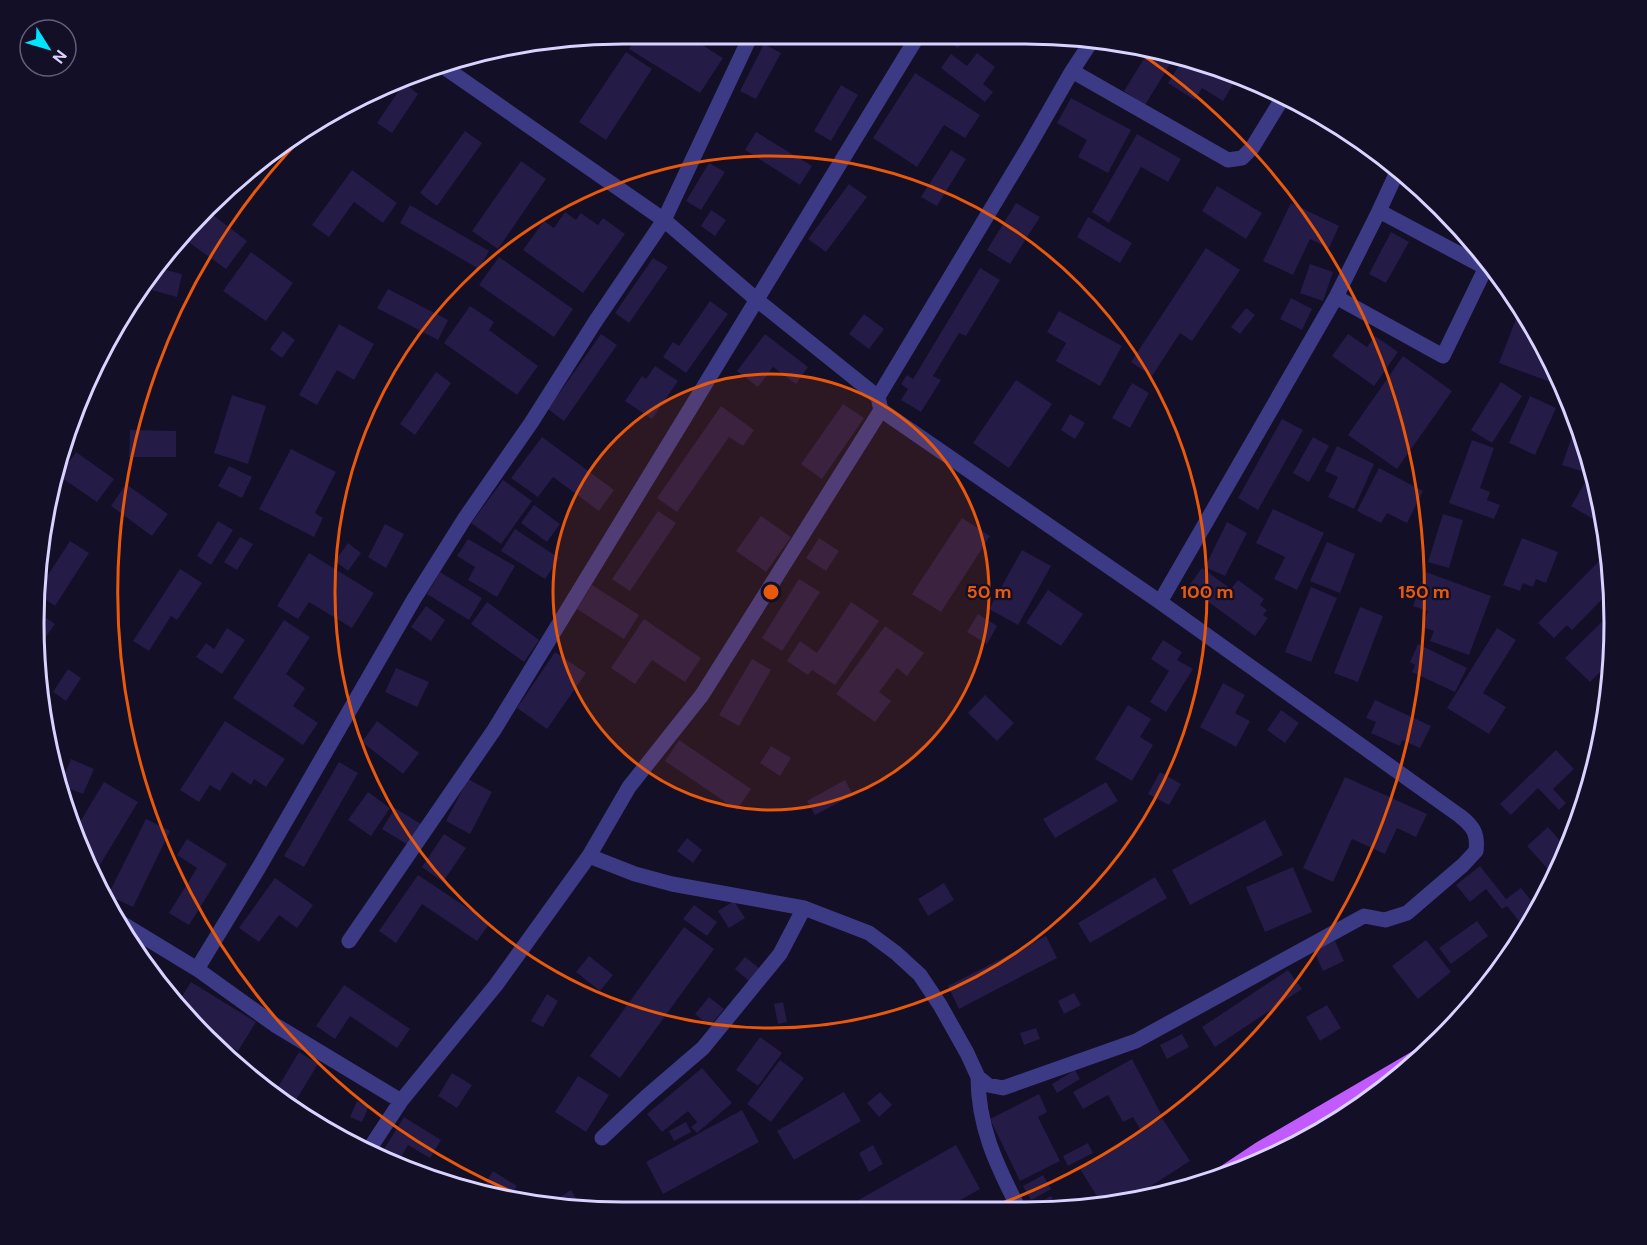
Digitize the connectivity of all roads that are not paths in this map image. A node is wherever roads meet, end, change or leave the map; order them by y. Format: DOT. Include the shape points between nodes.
graph roads {
  1 [pos="747,44"];
  2 [pos="914,44"];
  3 [pos="1088,47"];
  4 [pos="449,70"];
  5 [pos="1072,72"];
  6 [pos="1280,102"];
  7 [pos="1395,178"];
  8 [pos="1379,211"];
  9 [pos="664,220"];
  10 [pos="1475,259"];
  11 [pos="1484,270"];
  12 [pos="1336,297"];
  13 [pos="757,300"];
  14 [pos="879,403"];
  15 [pos="1160,602"];
  16 [pos="589,856"];
  17 [pos="804,908"];
  18 [pos="132,929"];
  19 [pos="349,941"];
  20 [pos="197,969"];
  21 [pos="978,1077"];
  22 [pos="1369,1088"];
  23 [pos="401,1101"];
  24 [pos="1290,1137"];
  25 [pos="602,1138"];
  26 [pos="372,1145"];
  27 [pos="1016,1202"];
  1 -- 9 [label="street"];
  2 -- 13 [label="street"];
  3 -- 5 [label="street"];
  4 -- 9 [label="street"];
  5 -- 6 [label="street" via="1228,160 1242,158 1252,148"];
  5 -- 14 [label="street"];
  7 -- 8 [label="street"];
  8 -- 10 [label="street"];
  8 -- 12 [label="street"];
  9 -- 13 [label="street"];
  9 -- 20 [label="street" via="414,599"];
  11 -- 12 [label="street" via="1443,356"];
  12 -- 15 [label="street"];
  13 -- 14 [label="street"];
  13 -- 19 [label="street" via="494,730"];
  14 -- 15 [label="street"];
  14 -- 16 [label="street" via="702,695 629,788"];
  15 -- 21 [label="street" via="1472,825 1476,851 1407,913 1385,920 1364,916 1136,1041 1003,1088 988,1085"];
  16 -- 17 [label="street" via="672,884"];
  16 -- 23 [label="street" via="496,985"];
  17 -- 21 [label="street" via="869,933 920,975"];
  17 -- 25 [label="street" via="780,954 703,1048"];
  18 -- 20 [label="street"];
  20 -- 23 [label="street" via="275,1025"];
  21 -- 27 [label="street" via="988,1142"];
  22 -- 24 [label="main road"];
  23 -- 26 [label="street"];
}
